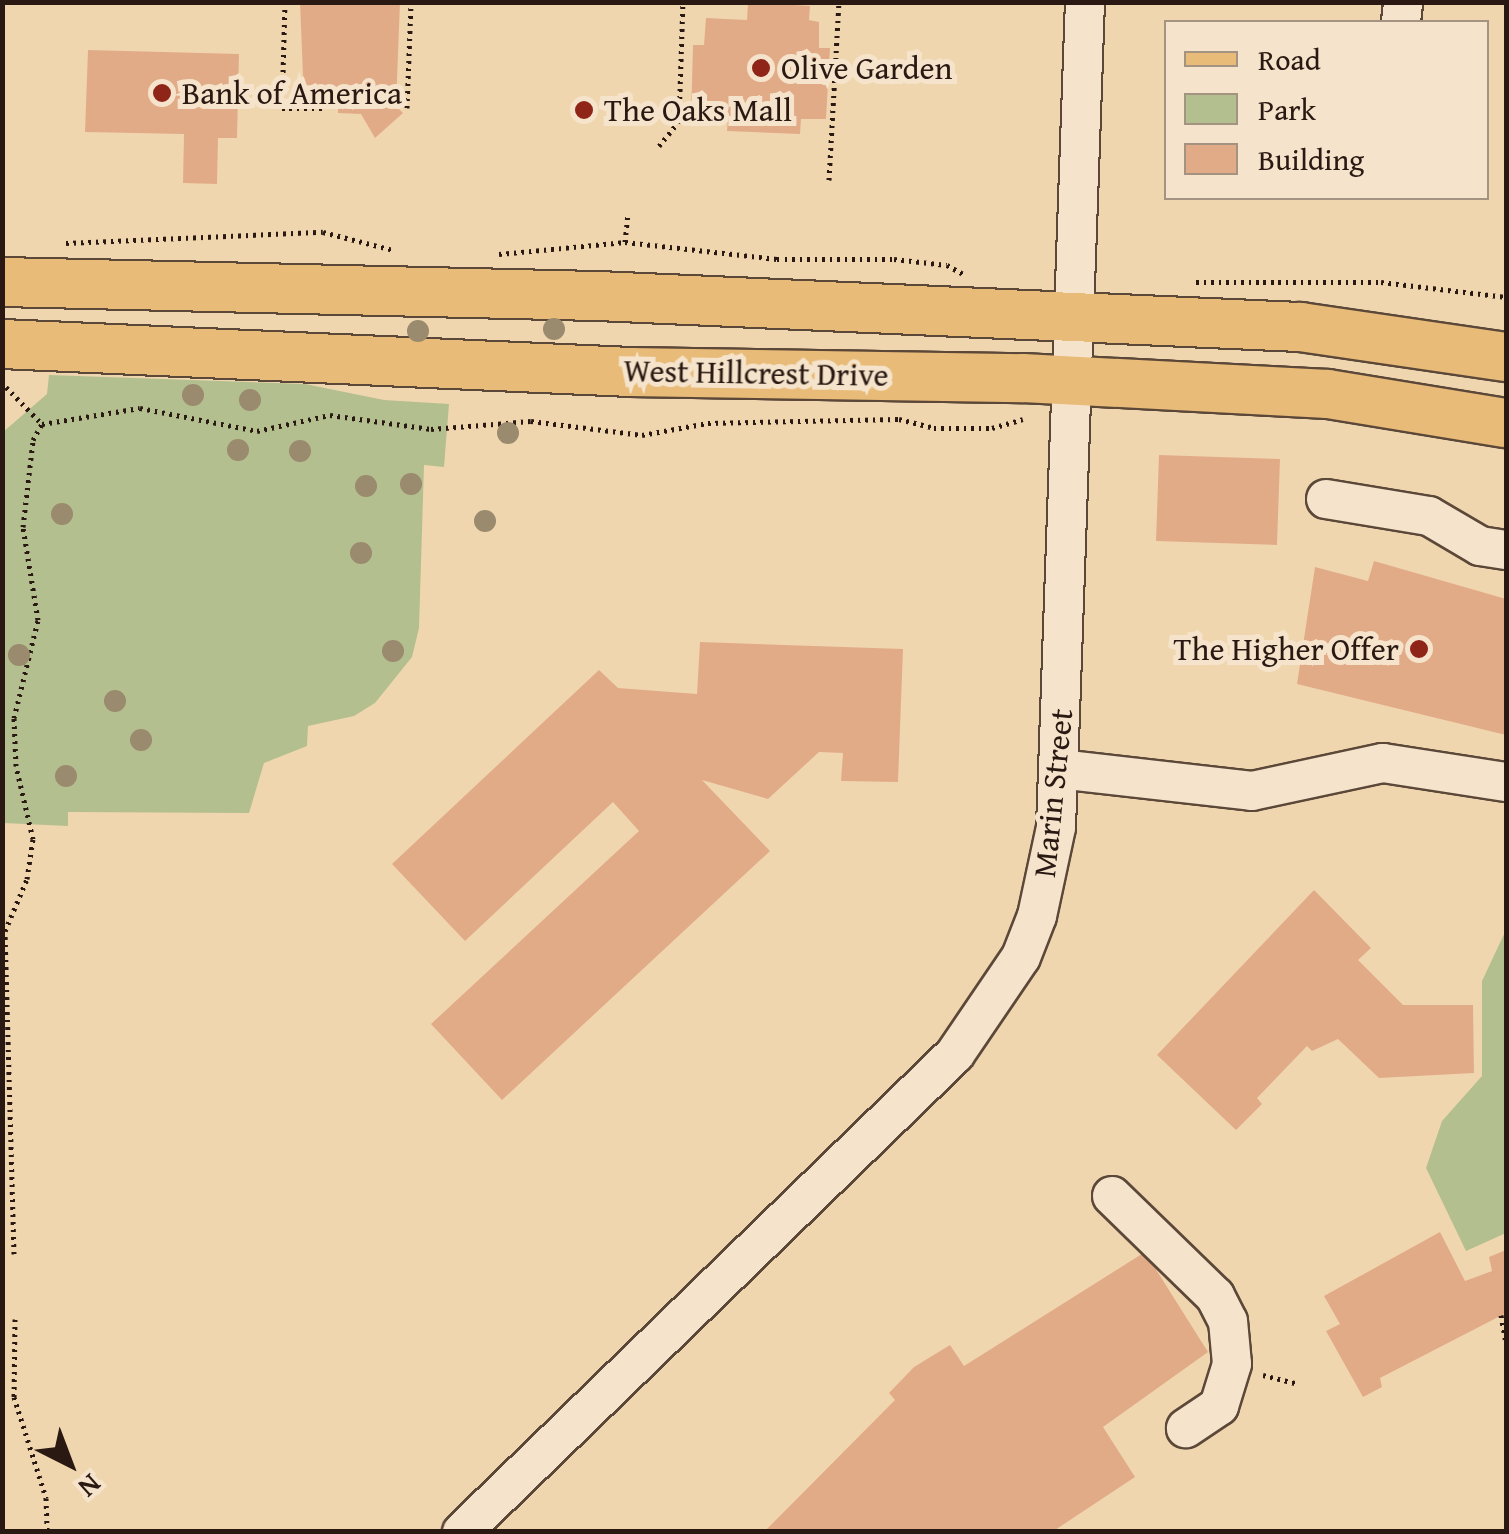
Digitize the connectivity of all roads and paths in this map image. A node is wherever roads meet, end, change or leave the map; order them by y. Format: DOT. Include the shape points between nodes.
graph roads {
  1 [pos="286,2"];
  2 [pos="411,2"];
  3 [pos="683,2"];
  4 [pos="839,2"];
  5 [pos="1086,2"];
  6 [pos="323,108"];
  7 [pos="407,108"];
  8 [pos="659,146"];
  9 [pos="830,180"];
  10 [pos="628,212"];
  11 [pos="624,242"];
  12 [pos="59,244"];
  13 [pos="413,251"];
  14 [pos="492,255"];
  15 [pos="973,280"];
  16 [pos="2,282"];
  17 [pos="1180,286"];
  18 [pos="1506,297"];
  19 [pos="1074,321"];
  20 [pos="1506,358"];
  21 [pos="4,366"];
  22 [pos="1071,381"];
  23 [pos="1023,419"];
  24 [pos="1506,423"];
  25 [pos="42,424"];
  26 [pos="1326,499"];
  27 [pos="1506,550"];
  28 [pos="1059,769"];
  29 [pos="1506,782"];
  30 [pos="1112,1196"];
  31 [pos="14,1254"];
  32 [pos="1501,1315"];
  33 [pos="15,1319"];
  34 [pos="1506,1343"];
  35 [pos="1186,1428"];
  36 [pos="47,1532"];
  37 [pos="462,1532"];
  1 -- 6 [label="path" via="282,108"];
  2 -- 7 [label="path"];
  3 -- 8 [label="path" via="679,122"];
  4 -- 9 [label="path"];
  5 -- 19 [label="street, Marin Street"];
  10 -- 11 [label="path"];
  11 -- 14 [label="path"];
  11 -- 15 [label="path" via="777,259 947,264"];
  12 -- 13 [label="path" via="323,232"];
  16 -- 19 [label="main road, West Hillcrest Drive" via="598,296"];
  17 -- 18 [label="path" via="1211,278 1381,282"];
  19 -- 20 [label="main road, West Hillcrest Drive" via="1332,330"];
  19 -- 22 [label="street, Marin Street"];
  21 -- 22 [label="main road, West Hillcrest Drive"];
  21 -- 25 [label="path"];
  22 -- 24 [label="main road, West Hillcrest Drive" via="1328,394"];
  22 -- 28 [label="street, Marin Street"];
  23 -- 25 [label="path" via="992,428 934,428 899,419 708,422 642,435 531,421 431,429 330,415 257,431 140,408"];
  25 -- 31 [label="path" via="33,440 23,526 38,620 14,718 16,766 33,839 27,879 5,931"];
  26 -- 27 [label="street" via="1429,516 1480,546"];
  28 -- 29 [label="street" via="1252,791 1383,763"];
  28 -- 37 [label="street, Marin Street" via="1056,828 1037,916 1021,957 974,1030"];
  30 -- 35 [label="street" via="1215,1296 1228,1321 1232,1364 1219,1406"];
  32 -- 34 [label="path"];
  33 -- 36 [label="path" via="14,1397 46,1498"];
}
